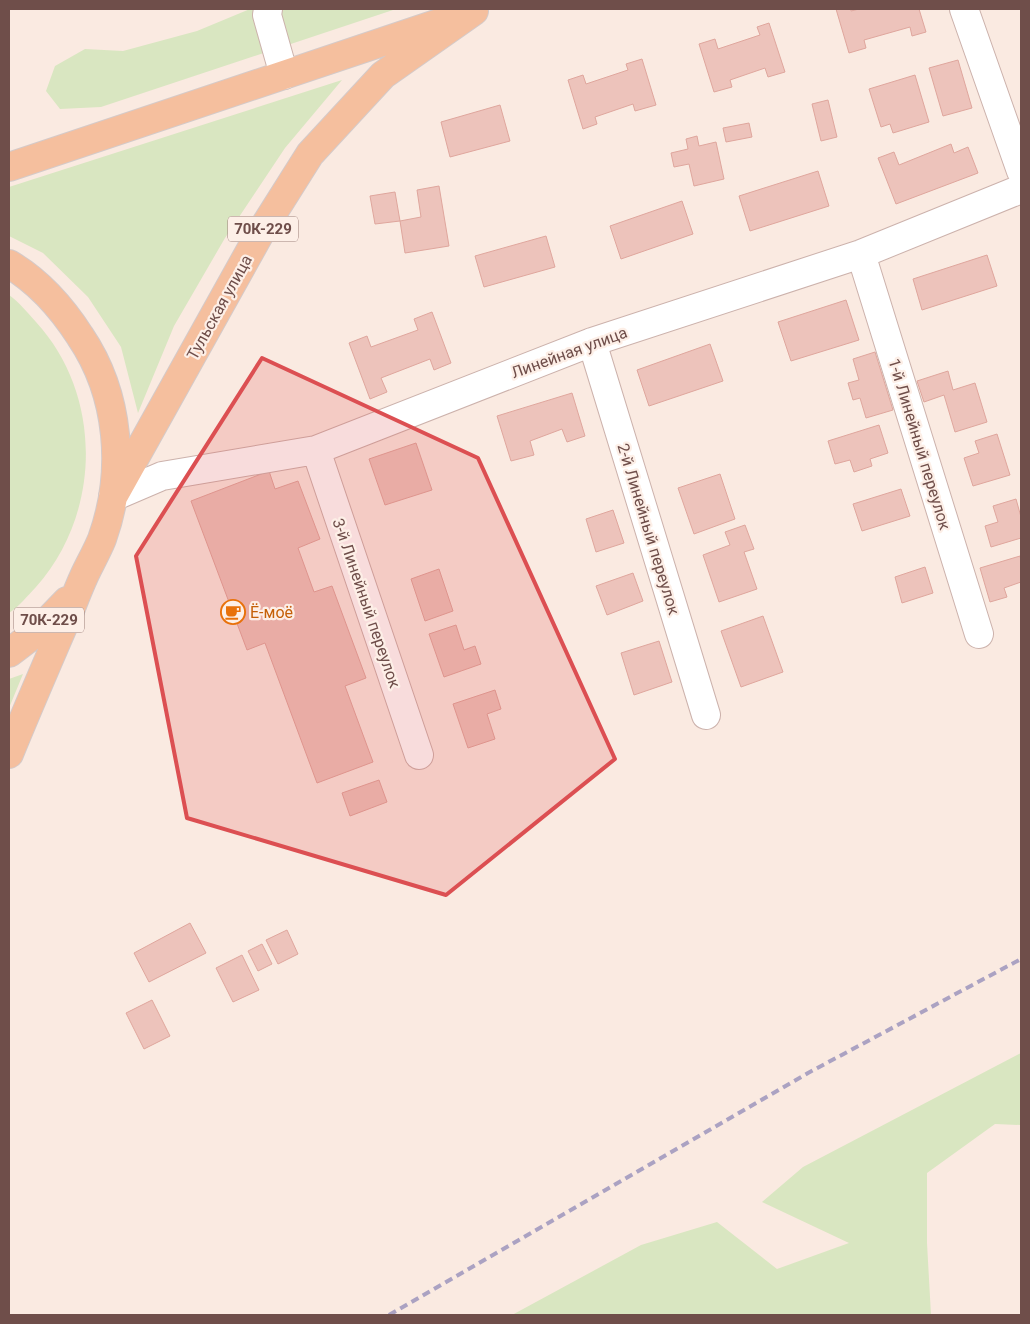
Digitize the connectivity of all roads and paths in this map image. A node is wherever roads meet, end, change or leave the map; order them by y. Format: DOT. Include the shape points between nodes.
graph roads {
  1 [pos="268,9"];
  2 [pos="964,9"];
  3 [pos="478,10"];
  4 [pos="284,75"];
  5 [pos="9,167"];
  6 [pos="1021,171"];
  7 [pos="1021,189"];
  8 [pos="861,254"];
  9 [pos="9,264"];
  10 [pos="592,342"];
  11 [pos="316,450"];
  12 [pos="114,497"];
  13 [pos="83,579"];
  14 [pos="979,634"];
  15 [pos="9,653"];
  16 [pos="706,715"];
  17 [pos="9,754"];
  18 [pos="419,756"];
  1 -- 4 [label="street"];
  2 -- 6 [label="street"];
  3 -- 4 [label="main road, Тульская улица / 70К-229"];
  3 -- 12 [label="main road, Тульская улица / 70К-229" via="384,75 310,154 259,235"];
  4 -- 5 [label="main road, Тульская улица / 70К-229"];
  7 -- 8 [label="street, Линейная улица"];
  8 -- 10 [label="street, Линейная улица"];
  8 -- 14 [label="street, 1-й Линейный переулок"];
  9 -- 12 [label="main road, 70К-229" via="42,289 68,317 89,349 104,384 114,421 117,459"];
  10 -- 11 [label="street, Линейная улица"];
  10 -- 16 [label="street, 2-й Линейный переулок"];
  11 -- 12 [label="street, Линейная улица" via="162,476"];
  11 -- 18 [label="street, 3-й Линейный переулок"];
  12 -- 13 [label="main road, 70К-229" via="102,540"];
  13 -- 15 [label="main road, 70К-229" via="38,631"];
  13 -- 17 [label="main road, 70К-229"];
}
